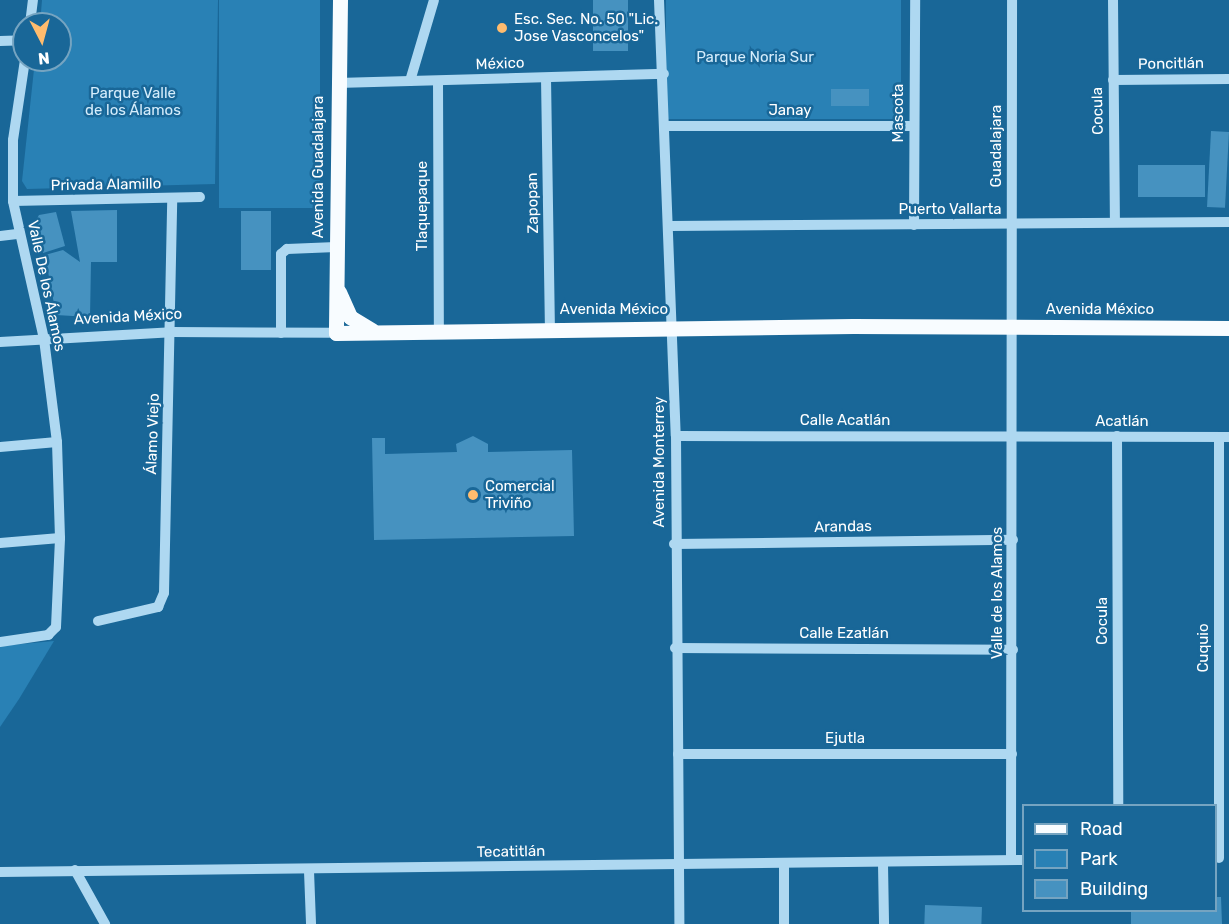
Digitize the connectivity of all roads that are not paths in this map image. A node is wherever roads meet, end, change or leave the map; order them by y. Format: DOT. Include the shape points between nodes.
graph roads {
  1 [pos="340,0"];
  2 [pos="434,0"];
  3 [pos="659,0"];
  4 [pos="915,0"];
  5 [pos="1011,0"];
  6 [pos="1113,0"];
  7 [pos="23,72"];
  8 [pos="663,74"];
  9 [pos="546,78"];
  10 [pos="1229,79"];
  11 [pos="1113,80"];
  12 [pos="410,81"];
  13 [pos="438,81"];
  14 [pos="337,83"];
  15 [pos="667,126"];
  16 [pos="913,126"];
  17 [pos="13,140"];
  18 [pos="0,141"];
  19 [pos="200,197"];
  20 [pos="172,198"];
  21 [pos="13,201"];
  22 [pos="1115,222"];
  23 [pos="1229,222"];
  24 [pos="914,225"];
  25 [pos="1012,225"];
  26 [pos="671,226"];
  27 [pos="17,234"];
  28 [pos="0,236"];
  29 [pos="336,248"];
  30 [pos="336,281"];
  31 [pos="1014,327"];
  32 [pos="550,328"];
  33 [pos="673,328"];
  34 [pos="1229,328"];
  35 [pos="439,331"];
  36 [pos="171,332"];
  37 [pos="281,333"];
  38 [pos="336,333"];
  39 [pos="381,333"];
  40 [pos="44,339"];
  41 [pos="0,342"];
  42 [pos="676,436"];
  43 [pos="1014,436"];
  44 [pos="1117,436"];
  45 [pos="1224,437"];
  46 [pos="57,442"];
  47 [pos="0,447"];
  48 [pos="60,538"];
  49 [pos="1013,540"];
  50 [pos="0,543"];
  51 [pos="674,544"];
  52 [pos="98,621"];
  53 [pos="0,642"];
  54 [pos="675,648"];
  55 [pos="1013,650"];
  56 [pos="678,754"];
  57 [pos="1012,754"];
  58 [pos="1118,804"];
  59 [pos="1221,858"];
  60 [pos="1011,860"];
  61 [pos="1022,860"];
  62 [pos="676,864"];
  63 [pos="883,864"];
  64 [pos="784,865"];
  65 [pos="75,870"];
  66 [pos="0,872"];
  67 [pos="309,872"];
  68 [pos="105,924"];
  69 [pos="311,924"];
  70 [pos="679,924"];
  71 [pos="784,924"];
  72 [pos="884,924"];
  1 -- 14 [label="main road, Avenida Guadalajara"];
  2 -- 12 [label="street"];
  3 -- 8 [label="street, Avenida Monterrey"];
  4 -- 16 [label="street, Mascota"];
  5 -- 25 [label="street, Guadalajara"];
  6 -- 11 [label="street, Cocula"];
  7 -- 17 [label="street, Valle De los Álamos"];
  8 -- 9 [label="street, México"];
  8 -- 15 [label="street, Avenida Monterrey"];
  9 -- 13 [label="street, México"];
  9 -- 32 [label="street, Zapopan"];
  10 -- 11 [label="street, Poncitlán"];
  11 -- 22 [label="street, Cocula"];
  12 -- 13 [label="street, México"];
  12 -- 14 [label="street, México"];
  13 -- 35 [label="street, Tlaquepaque"];
  14 -- 29 [label="main road, Avenida Guadalajara"];
  15 -- 16 [label="street, Janay"];
  15 -- 26 [label="street, Avenida Monterrey"];
  16 -- 24 [label="street, Mascota"];
  17 -- 18 [label="street"];
  17 -- 21 [label="street, Valle De los Álamos"];
  19 -- 20 [label="street, Privada Alamillo"];
  20 -- 21 [label="street, Privada Alamillo"];
  20 -- 36 [label="street, Álamo Viejo"];
  21 -- 27 [label="street, Valle De los Álamos"];
  22 -- 23 [label="street, Puerto Vallarta"];
  22 -- 25 [label="street, Puerto Vallarta"];
  24 -- 25 [label="street, Puerto Vallarta"];
  24 -- 26 [label="street, Puerto Vallarta"];
  25 -- 31 [label="street, Guadalajara"];
  26 -- 33 [label="street, Avenida Monterrey"];
  27 -- 28 [label="street"];
  27 -- 40 [label="street, Valle De los Álamos"];
  29 -- 30 [label="main road, Avenida Guadalajara"];
  29 -- 37 [label="street" via="286,249 281,254"];
  30 -- 38 [label="main road, Avenida Guadalajara"];
  30 -- 39 [label="main road" via="350,318"];
  31 -- 33 [label="main road, Avenida México"];
  31 -- 34 [label="main road, Avenida México"];
  31 -- 43 [label="street, Valle de los Alamos"];
  32 -- 33 [label="main road, Avenida México"];
  32 -- 35 [label="main road, Avenida México"];
  33 -- 42 [label="street, Avenida Monterrey"];
  35 -- 39 [label="main road, Avenida México"];
  36 -- 37 [label="street, Avenida México"];
  36 -- 40 [label="street, Avenida México"];
  36 -- 52 [label="street, Álamo Viejo" via="164,593 158,607"];
  37 -- 38 [label="street, Avenida México"];
  38 -- 39 [label="main road, Avenida México"];
  40 -- 41 [label="street, Avenida México"];
  40 -- 46 [label="street, Valle De los Álamos"];
  42 -- 43 [label="street, Calle Acatlán"];
  42 -- 51 [label="street, Avenida Monterrey"];
  43 -- 44 [label="street, Acatlán"];
  43 -- 49 [label="street, Valle de los Alamos"];
  44 -- 45 [label="street, Acatlán"];
  44 -- 58 [label="street, Cocula"];
  45 -- 59 [label="street, Cuquio"];
  46 -- 47 [label="street"];
  46 -- 48 [label="street, Valle De los Álamos"];
  48 -- 50 [label="street"];
  48 -- 53 [label="street, Valle De los Álamos" via="56,627 48,635"];
  49 -- 51 [label="street, Arandas"];
  49 -- 55 [label="street, Valle de los Alamos"];
  51 -- 54 [label="street, Avenida Monterrey"];
  54 -- 55 [label="street, Calle Ezatlán"];
  54 -- 56 [label="street, Avenida Monterrey"];
  55 -- 57 [label="street, Valle de los Alamos"];
  56 -- 57 [label="street, Ejutla"];
  56 -- 62 [label="street, Avenida Monterrey"];
  57 -- 60 [label="street, Valle de los Alamos"];
  60 -- 61 [label="street, Tecatitlán"];
  60 -- 63 [label="street, Tecatitlán"];
  62 -- 64 [label="street, Tecatitlán"];
  62 -- 67 [label="street, Tecatitlán"];
  62 -- 70 [label="street, Avenida Monterrey"];
  63 -- 64 [label="street, Tecatitlán"];
  63 -- 72 [label="street"];
  64 -- 71 [label="street"];
  65 -- 66 [label="street, Tecatitlán"];
  65 -- 67 [label="street, Tecatitlán"];
  65 -- 68 [label="street"];
  67 -- 69 [label="street"];
}
